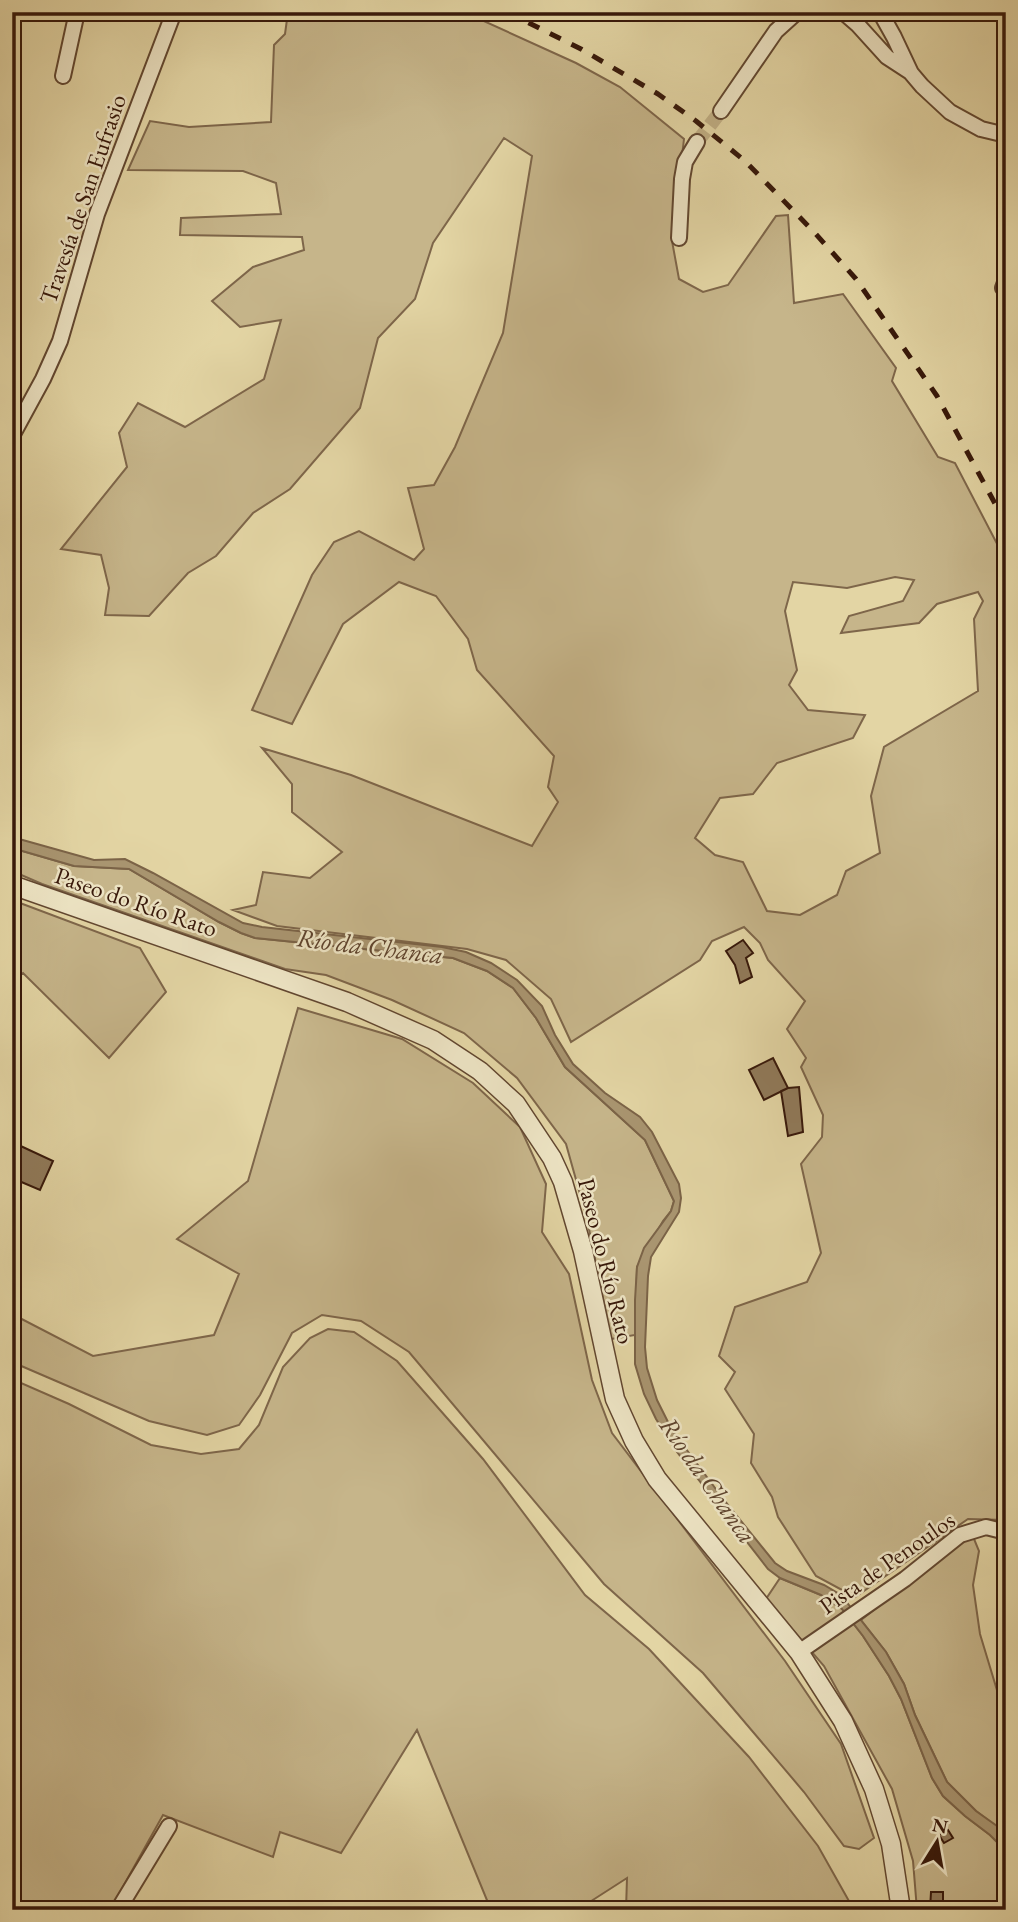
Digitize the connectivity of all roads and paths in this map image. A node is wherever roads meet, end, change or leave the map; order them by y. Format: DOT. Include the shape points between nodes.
graph roads {
  1 [pos="77,12"];
  2 [pos="174,12"];
  3 [pos="797,12"];
  4 [pos="843,12"];
  5 [pos="880,12"];
  6 [pos="911,73"];
  7 [pos="63,76"];
  8 [pos="720,111"];
  9 [pos="1006,135"];
  10 [pos="697,142"];
  11 [pos="679,238"];
  12 [pos="12,436"];
  13 [pos="12,885"];
  14 [pos="1006,1532"];
  15 [pos="799,1652"];
  16 [pos="169,1826"];
  17 [pos="118,1910"];
  18 [pos="901,1910"];
  1 -- 7 [label="street"];
  2 -- 12 [label="street, Travesía de San Eufrasio" via="97,214 60,341"];
  3 -- 8 [label="street" via="776,31"];
  4 -- 6 [label="street" via="887,57"];
  5 -- 6 [label="street"];
  6 -- 9 [label="street" via="950,112 981,129"];
  10 -- 11 [label="street" via="681,179"];
  13 -- 15 [label="street, Paseo do Río Rato" via="347,1002 433,1040 480,1071 516,1104 563,1182 615,1399 634,1441 657,1479"];
  14 -- 15 [label="street, Pista de Penoulos" via="986,1527 960,1535"];
  15 -- 18 [label="street, Paseo do Río Rato" via="843,1721 874,1789 891,1844"];
  16 -- 17 [label="street"];
}
